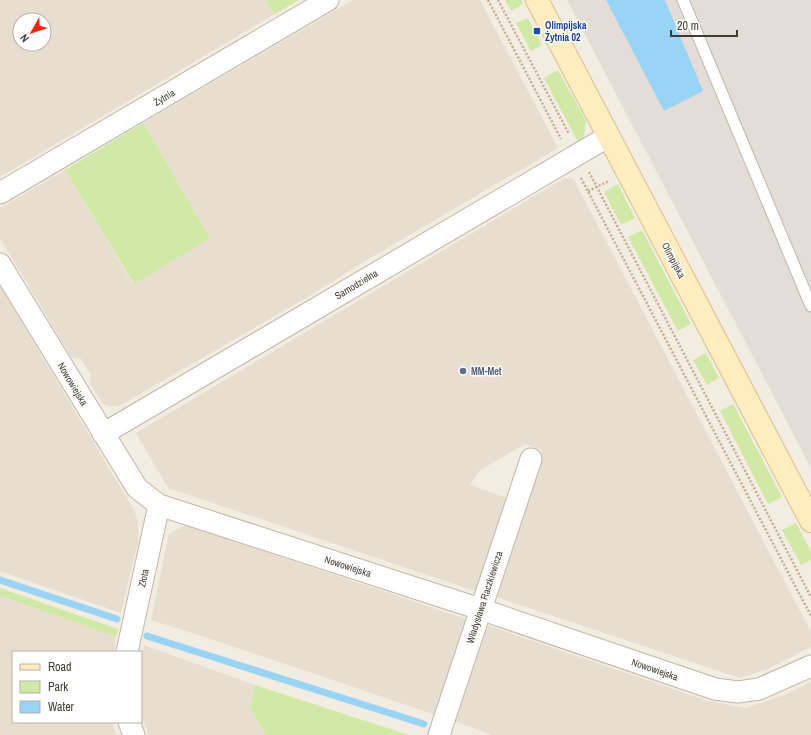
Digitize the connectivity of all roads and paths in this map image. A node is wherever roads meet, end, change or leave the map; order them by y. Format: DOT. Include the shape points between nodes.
graph roads {
  1 [pos="328,0"];
  2 [pos="488,0"];
  3 [pos="498,0"];
  4 [pos="536,0"];
  5 [pos="683,0"];
  6 [pos="609,136"];
  7 [pos="574,155"];
  8 [pos="0,193"];
  9 [pos="0,264"];
  10 [pos="811,306"];
  11 [pos="103,434"];
  12 [pos="530,459"];
  13 [pos="159,505"];
  14 [pos="811,521"];
  15 [pos="811,597"];
  16 [pos="480,609"];
  17 [pos="811,616"];
  18 [pos="127,651"];
  19 [pos="811,666"];
  20 [pos="130,723"];
  21 [pos="134,735"];
  22 [pos="439,735"];
  1 -- 8 [label="street, Żytnia"];
  2 -- 7 [label="path"];
  3 -- 7 [label="path"];
  4 -- 6 [label="street, Olimpijska"];
  5 -- 10 [label="lane"];
  6 -- 7 [label="street, Samodzielna"];
  6 -- 14 [label="street, Olimpijska"];
  7 -- 11 [label="street, Samodzielna"];
  7 -- 15 [label="path"];
  7 -- 17 [label="path"];
  9 -- 11 [label="street, Nowowiejska"];
  11 -- 13 [label="street, Nowowiejska" via="137,488"];
  12 -- 16 [label="street, Władysława Raczkiewicza"];
  13 -- 16 [label="street, Nowowiejska"];
  13 -- 18 [label="street, Złota"];
  16 -- 19 [label="street, Nowowiejska" via="715,689 738,692 759,690"];
  16 -- 22 [label="street, Władysława Raczkiewicza"];
  20 -- 21 [label="street"];
}
